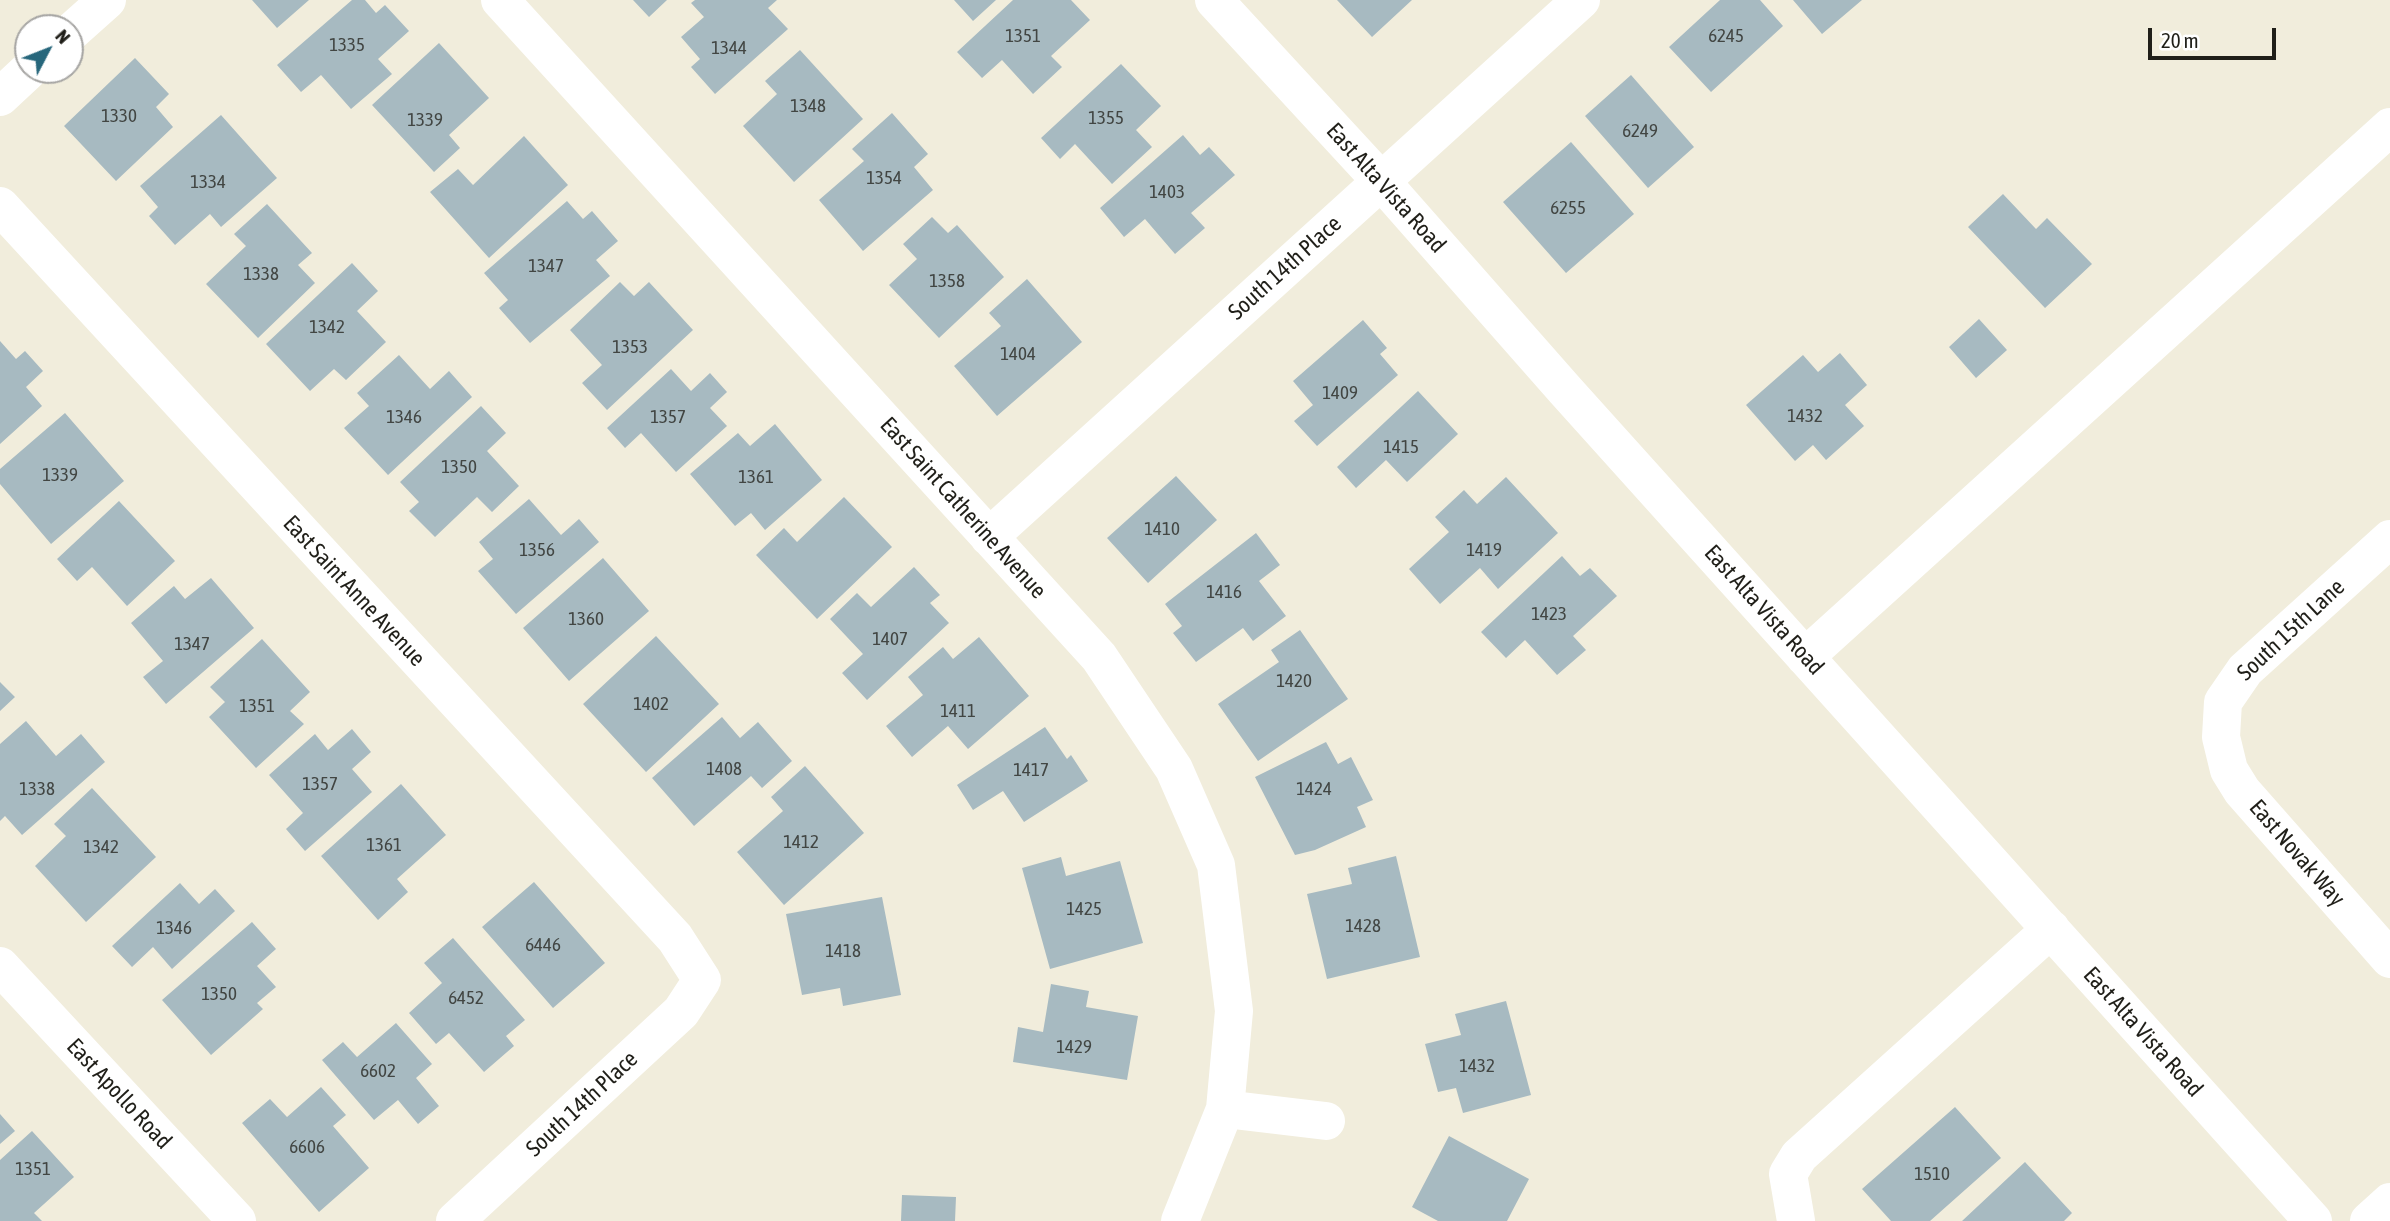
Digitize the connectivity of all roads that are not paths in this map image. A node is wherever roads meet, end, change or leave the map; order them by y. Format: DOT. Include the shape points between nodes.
graph roads {
  1 [pos="107,0"];
  2 [pos="500,0"];
  3 [pos="1214,0"];
  4 [pos="1581,0"];
  5 [pos="84,21"];
  6 [pos="14,84"];
  7 [pos="0,97"];
  8 [pos="2390,127"];
  9 [pos="1381,181"];
  10 [pos="0,206"];
  11 [pos="989,537"];
  12 [pos="2390,539"];
  13 [pos="1805,657"];
  14 [pos="2221,737"];
  15 [pos="2050,929"];
  16 [pos="2390,959"];
  17 [pos="0,966"];
  18 [pos="702,980"];
  19 [pos="1225,1109"];
  20 [pos="1326,1121"];
  21 [pos="2390,1202"];
  22 [pos="1793,1208"];
  23 [pos="237,1221"];
  24 [pos="454,1221"];
  25 [pos="1181,1221"];
  26 [pos="2314,1221"];
  27 [pos="2369,1221"];
  1 -- 5 [label="street"];
  2 -- 11 [label="street, East Saint Catherine Avenue"];
  3 -- 9 [label="street, East Alta Vista Road"];
  4 -- 9 [label="street, South 14th Place"];
  6 -- 7 [label="street"];
  8 -- 13 [label="street"];
  9 -- 11 [label="street, South 14th Place"];
  9 -- 13 [label="street, East Alta Vista Road"];
  10 -- 18 [label="street, East Saint Anne Avenue" via="675,938"];
  11 -- 19 [label="street, East Saint Catherine Avenue" via="1099,657 1174,769 1216,865 1234,1011"];
  12 -- 14 [label="street, South 15th Lane" via="2245,670 2223,702"];
  13 -- 15 [label="street, East Alta Vista Road"];
  14 -- 16 [label="street, East Novak Way" via="2229,770 2242,791"];
  15 -- 22 [label="street" via="1799,1156 1788,1174"];
  15 -- 26 [label="street, East Alta Vista Road"];
  17 -- 23 [label="street, East Apollo Road"];
  18 -- 24 [label="street, South 14th Place" via="681,1012"];
  19 -- 20 [label="street"];
  19 -- 25 [label="street, East Saint Catherine Avenue"];
  21 -- 27 [label="street"];
}
